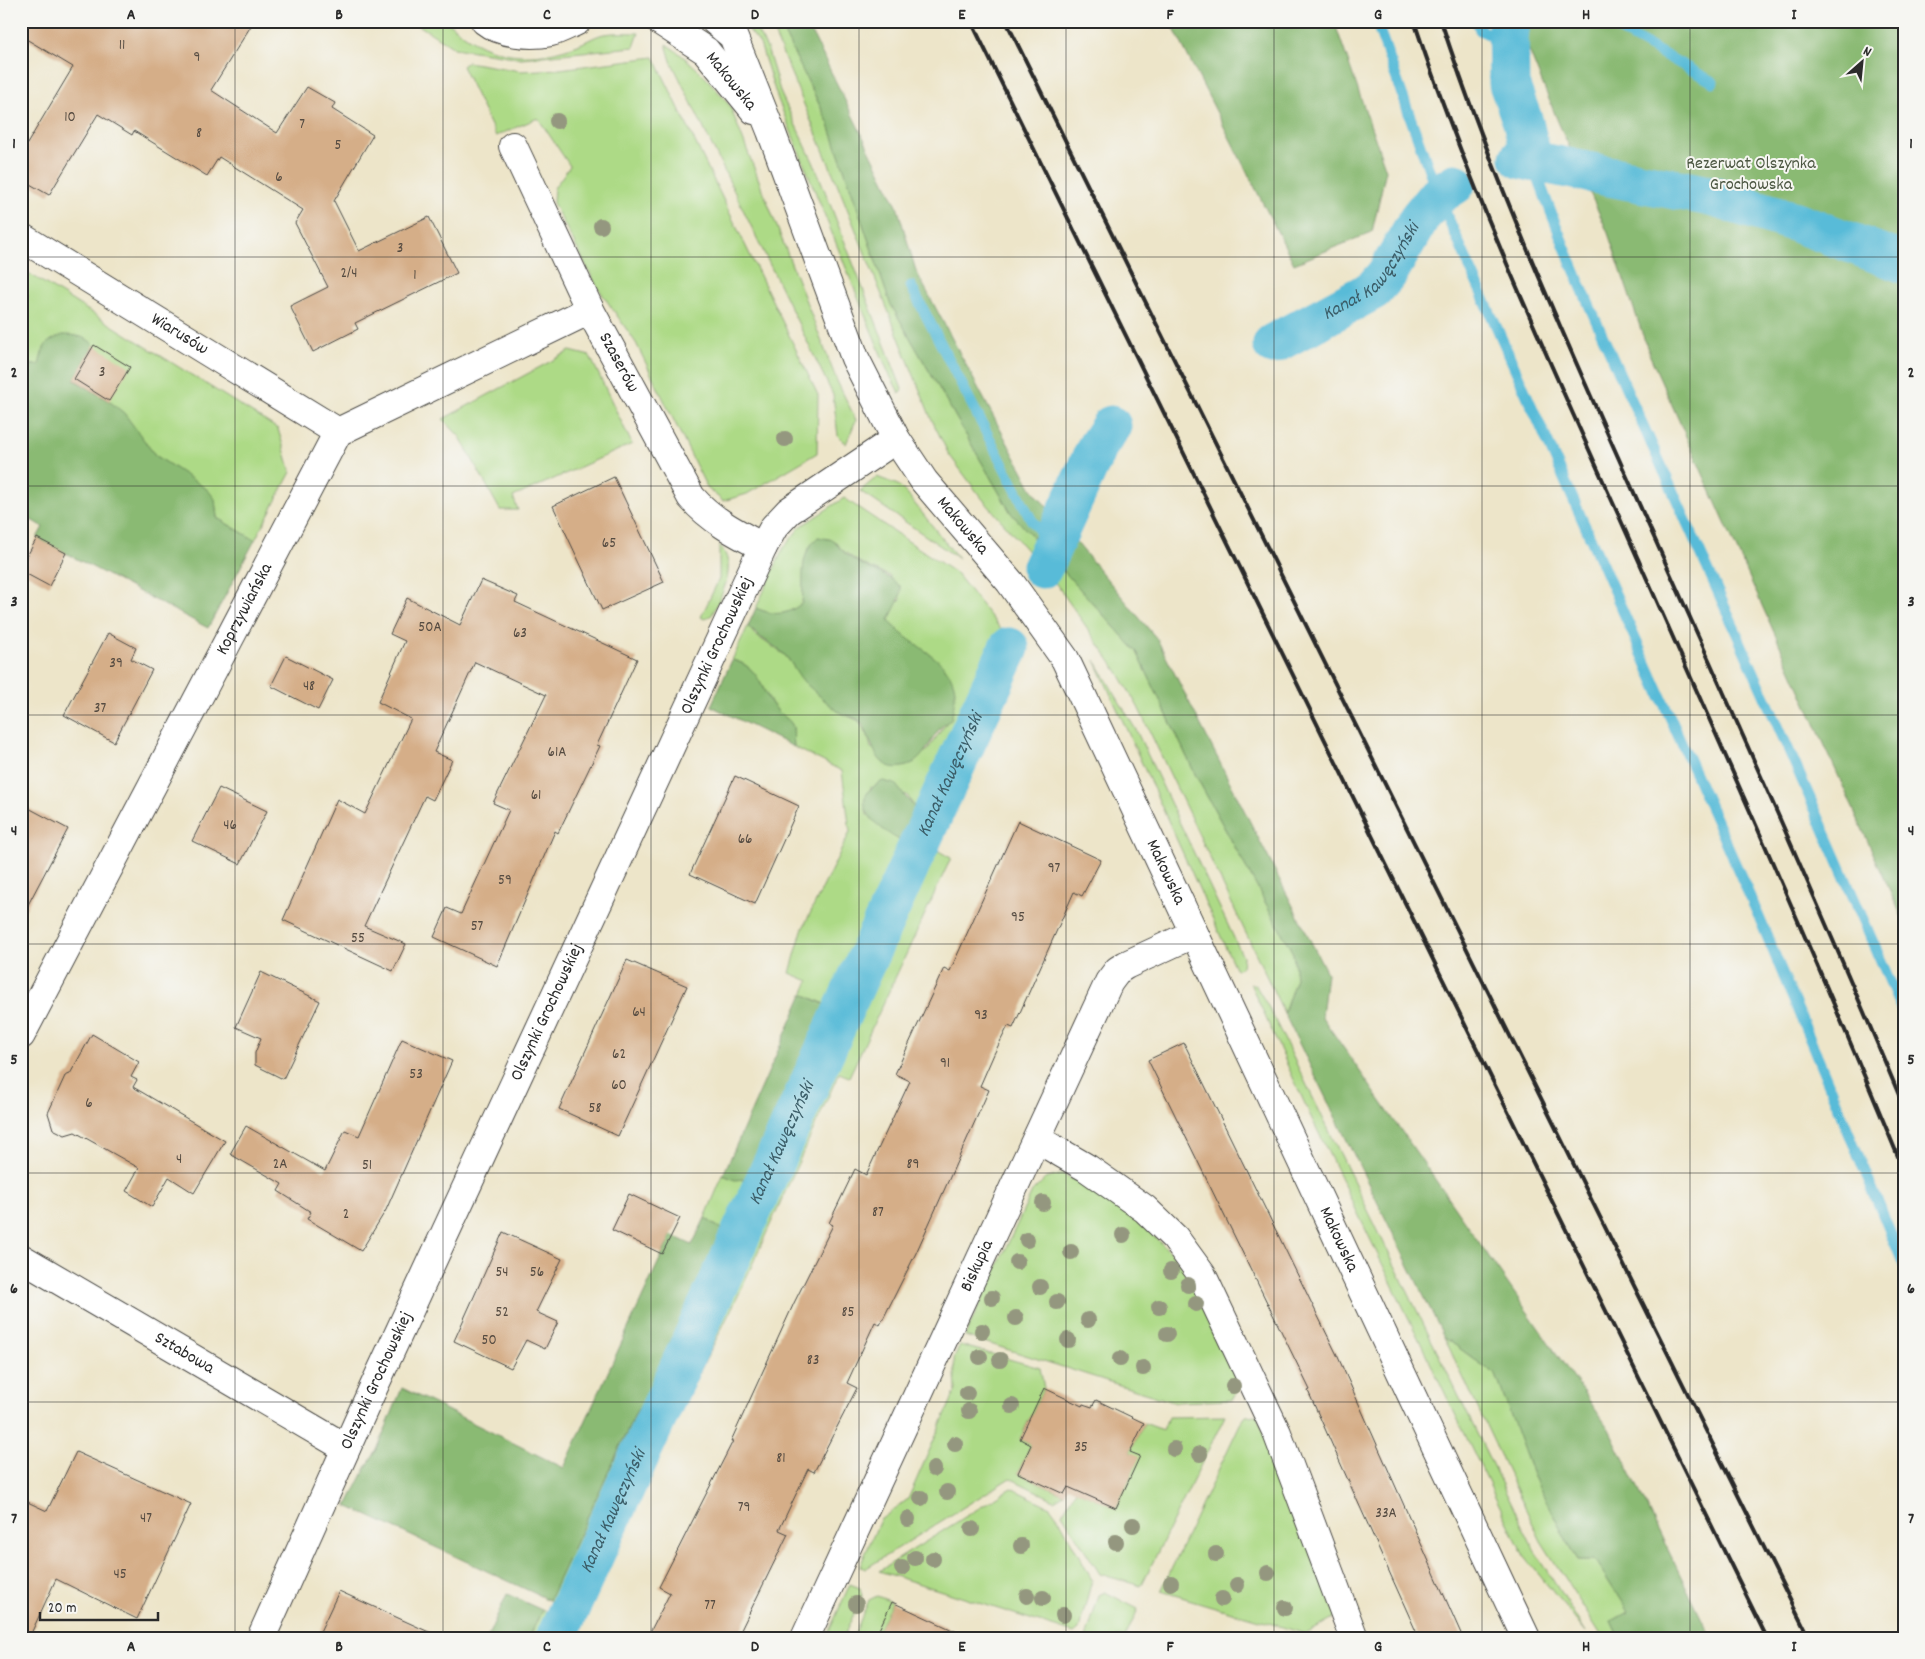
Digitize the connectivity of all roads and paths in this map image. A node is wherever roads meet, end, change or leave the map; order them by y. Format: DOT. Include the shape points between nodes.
graph roads {
  1 [pos="485,21"];
  2 [pos="577,21"];
  3 [pos="660,21"];
  4 [pos="715,21"];
  5 [pos="771,131"];
  6 [pos="513,146"];
  7 [pos="21,237"];
  8 [pos="590,310"];
  9 [pos="338,432"];
  10 [pos="896,439"];
  11 [pos="763,547"];
  12 [pos="1193,934"];
  13 [pos="21,1034"];
  14 [pos="1038,1139"];
  15 [pos="21,1258"];
  16 [pos="346,1448"];
  17 [pos="261,1638"];
  18 [pos="805,1638"];
  19 [pos="1354,1638"];
  20 [pos="1526,1638"];
  1 -- 2 [label="street" via="520,34 551,32"];
  3 -- 5 [label="street, Makowska" via="706,51"];
  4 -- 5 [label="street, Makowska" via="733,36"];
  5 -- 10 [label="street, Makowska" via="855,358"];
  6 -- 8 [label="street, Szaserów"];
  7 -- 9 [label="street, Wiarusów"];
  8 -- 9 [label="street"];
  8 -- 11 [label="street, Szaserów" via="691,497 722,525"];
  9 -- 13 [label="street, Koprzywiańska"];
  10 -- 11 [label="street, Olszynki Grochowskiej" via="789,511 774,527"];
  10 -- 12 [label="street, Makowska" via="924,481 1010,582 1065,660"];
  11 -- 16 [label="street, Olszynki Grochowskiej"];
  12 -- 14 [label="street, Biskupia" via="1144,955 1113,976"];
  12 -- 20 [label="street, Makowska"];
  14 -- 18 [label="street, Biskupia"];
  14 -- 19 [label="street" via="1087,1168 1144,1209 1175,1238 1202,1275 1276,1433"];
  15 -- 16 [label="street, Sztabowa"];
  16 -- 17 [label="street, Olszynki Grochowskiej"];
}
